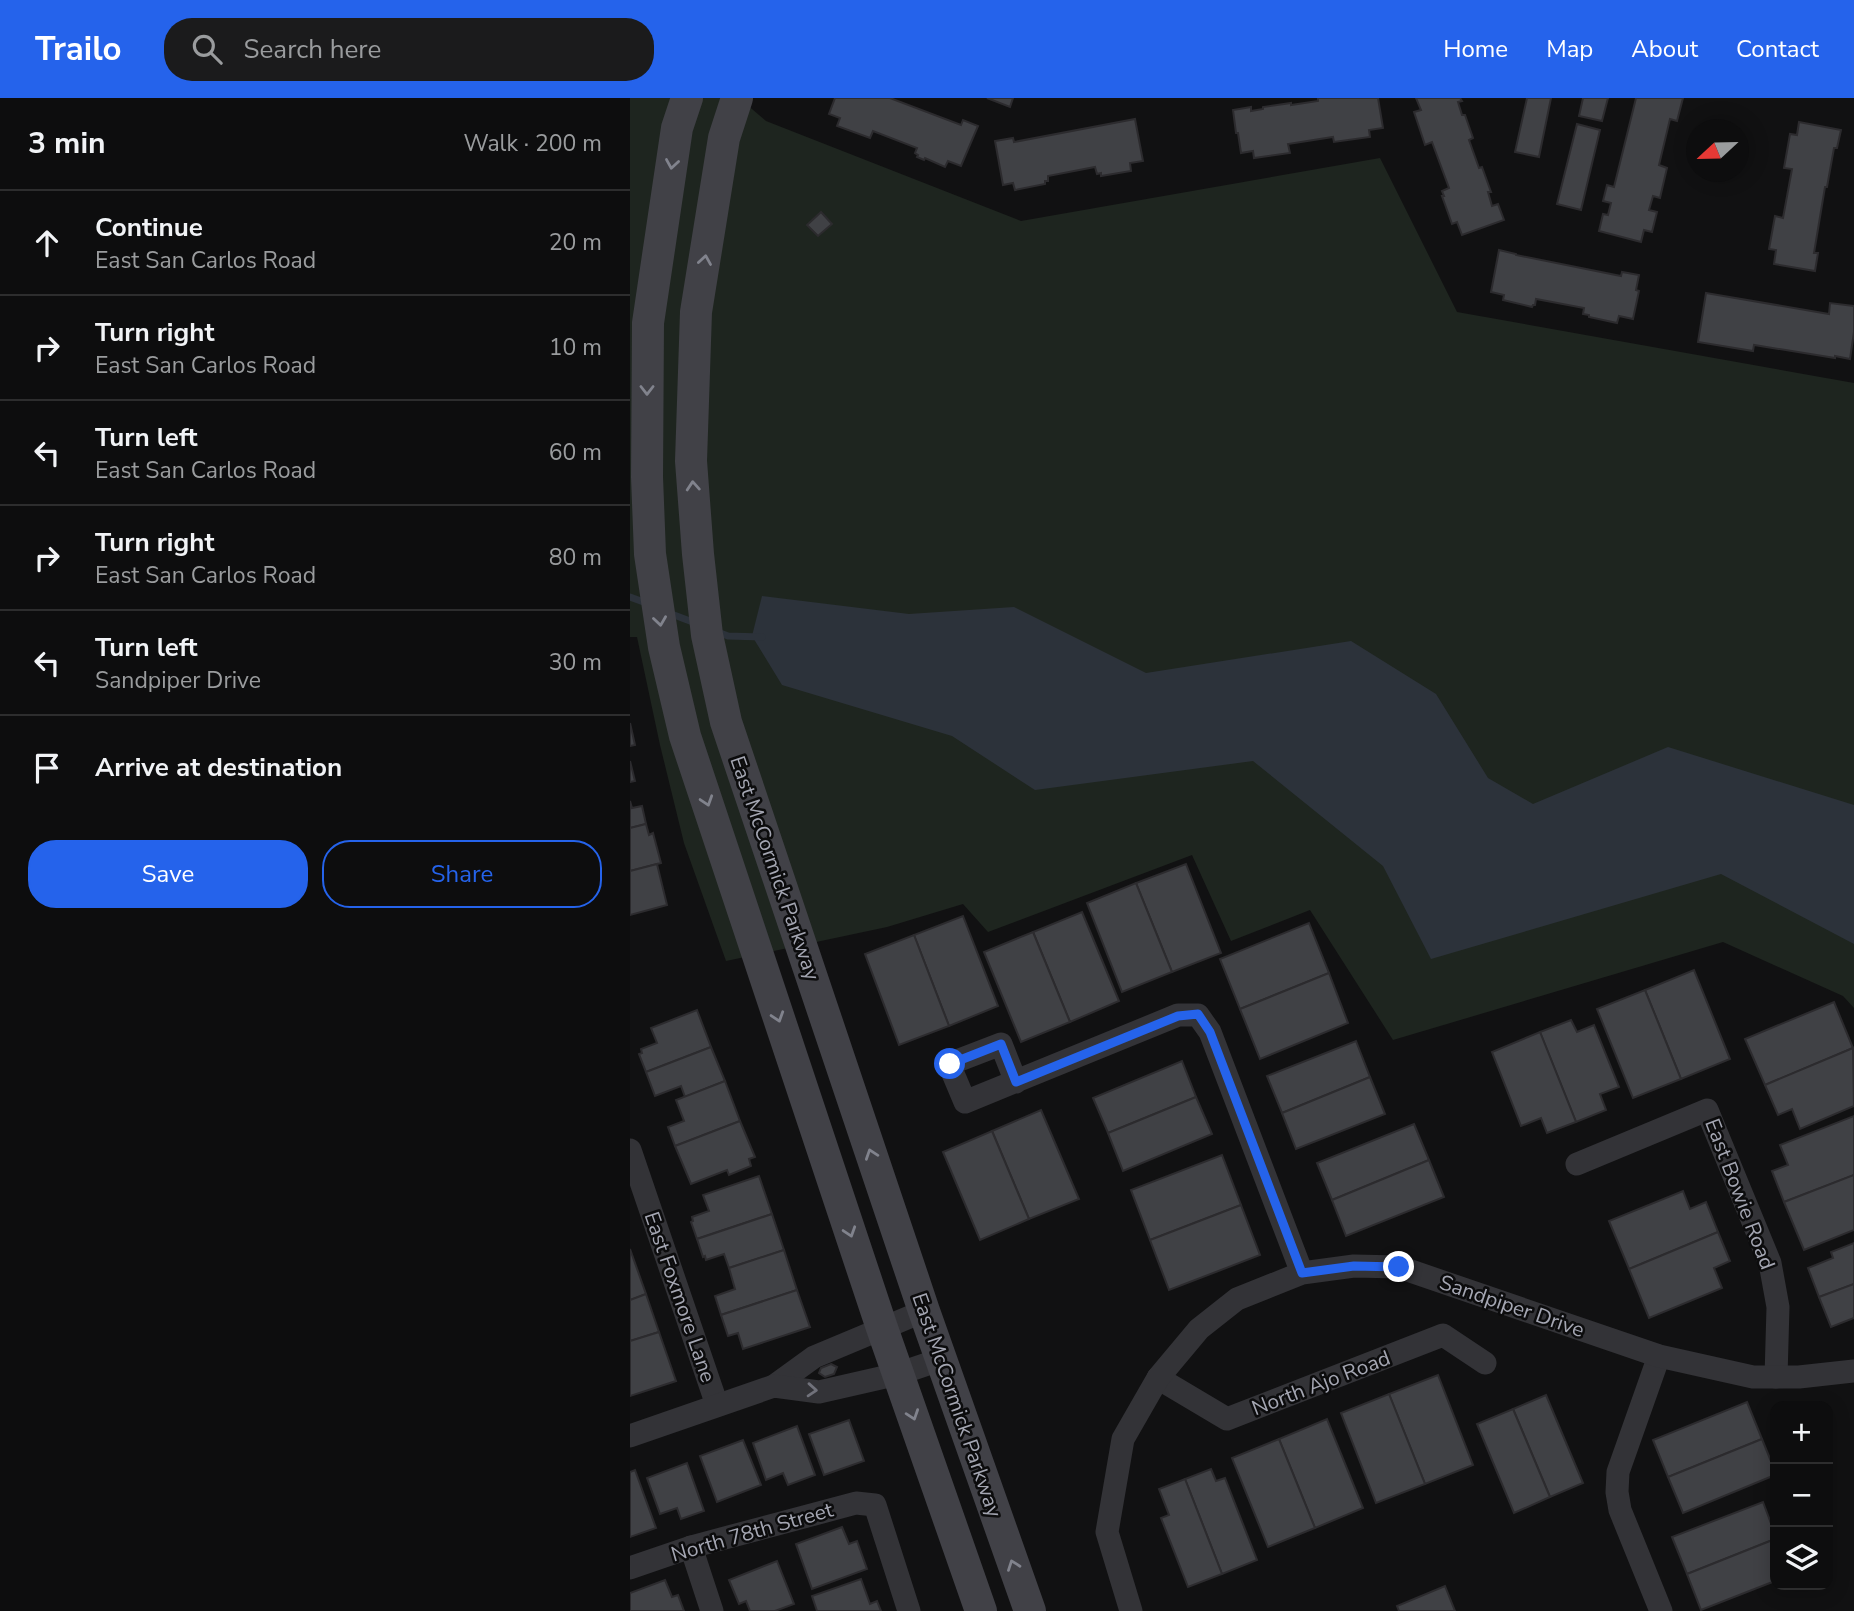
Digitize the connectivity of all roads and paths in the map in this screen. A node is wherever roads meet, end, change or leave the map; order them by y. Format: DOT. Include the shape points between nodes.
graph roads {
  1 [pos="687,98"];
  2 [pos="737,98"];
  3 [pos="1016,1082"];
  4 [pos="630,1150"];
  5 [pos="1577,1164"];
  6 [pos="1302,1273"];
  7 [pos="924,1311"];
  8 [pos="882,1328"];
  9 [pos="1660,1356"];
  10 [pos="942,1359"];
  11 [pos="1485,1363"];
  12 [pos="1854,1371"];
  13 [pos="898,1374"];
  14 [pos="1776,1377"];
  15 [pos="1158,1378"];
  16 [pos="774,1386"];
  17 [pos="717,1405"];
  18 [pos="630,1436"];
  19 [pos="691,1547"];
  20 [pos="630,1568"];
  21 [pos="712,1611"];
  22 [pos="909,1611"];
  23 [pos="981,1611"];
  24 [pos="1030,1611"];
  25 [pos="1132,1611"];
  26 [pos="1661,1611"];
  1 -- 8 [label="main road, East McCormick Parkway, one-way" via="677,128 648,323 649,540 664,647 685,736"];
  7 -- 2 [label="main road, East McCormick Parkway, one-way" via="726,722 708,635 691,461 696,312 724,138"];
  3 -- 6 [label="street" via="1178,1016 1198,1014 1210,1032"];
  4 -- 17 [label="street, East Foxmore Lane"];
  5 -- 14 [label="street, East Bowie Road" via="1707,1110 1770,1263 1778,1307"];
  6 -- 9 [label="street, Sandpiper Drive" via="1354,1266 1399,1267"];
  6 -- 15 [label="street, Sandpiper Drive" via="1237,1299 1199,1329"];
  7 -- 8 [label="street"];
  7 -- 10 [label="main road, East McCormick Parkway"];
  8 -- 13 [label="main road, East McCormick Parkway"];
  8 -- 16 [label="street" via="814,1357"];
  9 -- 14 [label="street, Sandpiper Drive" via="1753,1377"];
  9 -- 26 [label="street" via="1618,1472 1617,1492"];
  10 -- 13 [label="street"];
  24 -- 10 [label="main road, East McCormick Parkway, one-way"];
  11 -- 15 [label="street, North Ajo Road" via="1443,1335 1227,1419"];
  12 -- 14 [label="street, Sandpiper Drive"];
  16 -- 13 [label="street, one-way" via="819,1392"];
  13 -- 23 [label="main road, East McCormick Parkway, one-way"];
  15 -- 25 [label="street, Sandpiper Drive" via="1124,1439 1107,1531"];
  16 -- 17 [label="street"];
  17 -- 18 [label="street"];
  19 -- 20 [label="street, North 78th Street"];
  19 -- 21 [label="street"];
  19 -- 22 [label="street, North 78th Street" via="856,1503 875,1505"];
}
